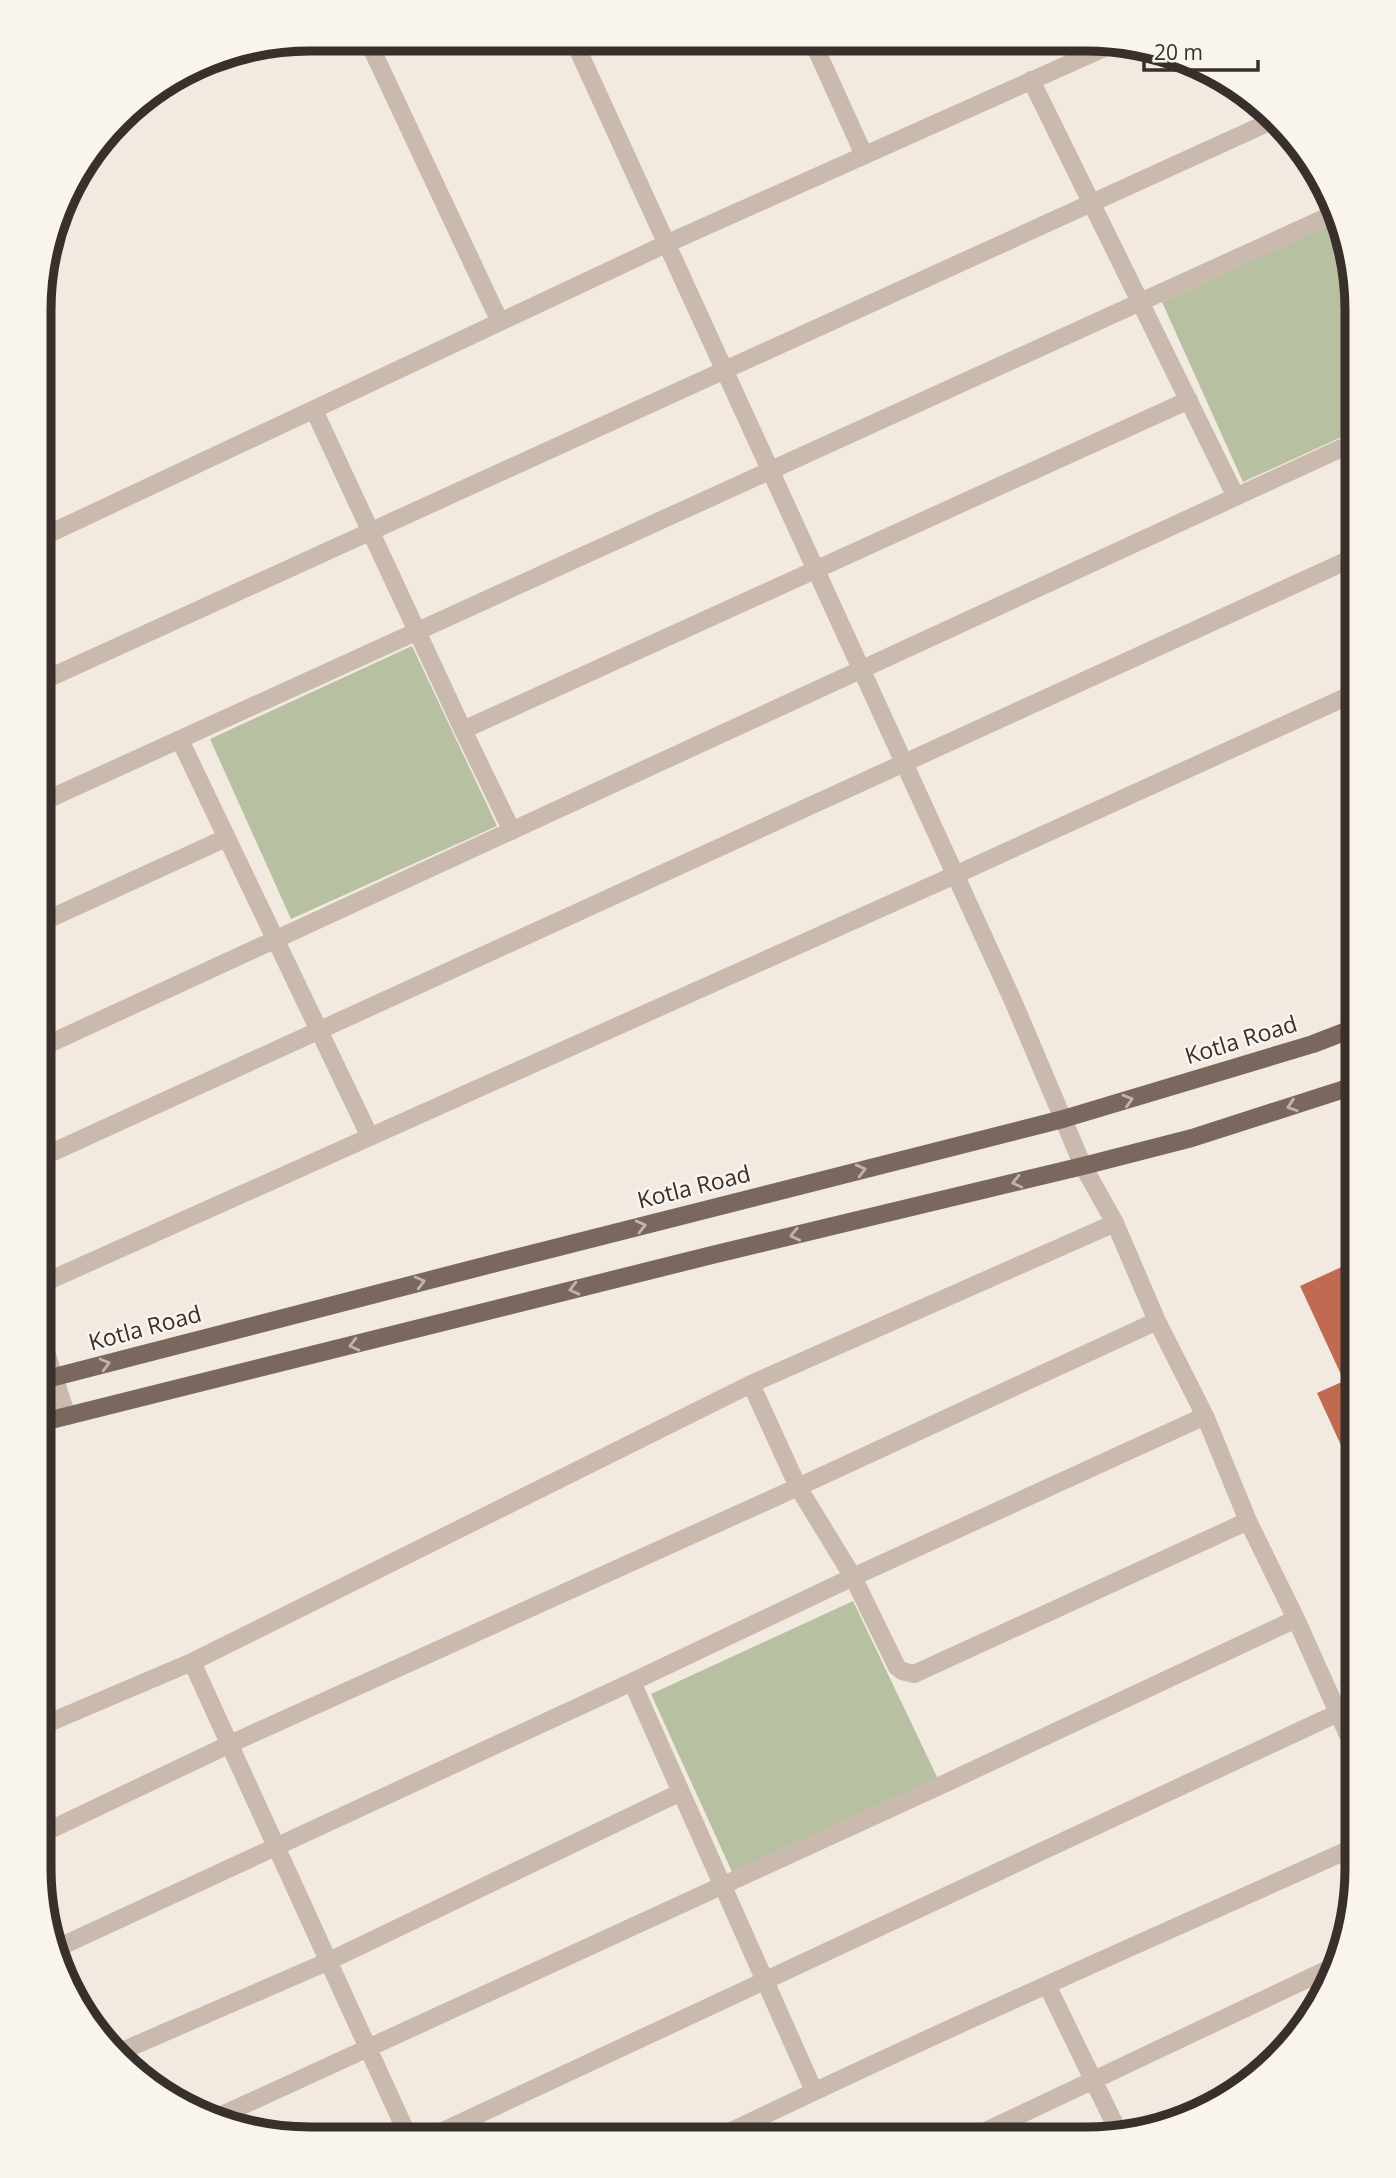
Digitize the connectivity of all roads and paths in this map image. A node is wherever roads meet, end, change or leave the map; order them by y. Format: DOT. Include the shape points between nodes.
graph roads {
  1 [pos="373,51"];
  2 [pos="579,51"];
  3 [pos="817,51"];
  4 [pos="1079,51"];
  5 [pos="1031,80"];
  6 [pos="1266,124"];
  7 [pos="864,155"];
  8 [pos="1091,203"];
  9 [pos="1328,216"];
  10 [pos="667,244"];
  11 [pos="1140,302"];
  12 [pos="500,322"];
  13 [pos="724,370"];
  14 [pos="1189,400"];
  15 [pos="314,410"];
  16 [pos="1345,447"];
  17 [pos="770,471"];
  18 [pos="1236,497"];
  19 [pos="370,531"];
  20 [pos="51,533"];
  21 [pos="1345,561"];
  22 [pos="816,570"];
  23 [pos="417,632"];
  24 [pos="862,669"];
  25 [pos="51,677"];
  26 [pos="1345,697"];
  27 [pos="463,730"];
  28 [pos="180,740"];
  29 [pos="904,763"];
  30 [pos="51,798"];
  31 [pos="512,831"];
  32 [pos="226,838"];
  33 [pos="955,875"];
  34 [pos="51,918"];
  35 [pos="275,940"];
  36 [pos="318,1030"];
  37 [pos="1345,1032"];
  38 [pos="51,1043"];
  39 [pos="1345,1089"];
  40 [pos="1063,1119"];
  41 [pos="370,1137"];
  42 [pos="51,1153"];
  43 [pos="1083,1167"];
  44 [pos="1115,1223"];
  45 [pos="51,1280"];
  46 [pos="1157,1321"];
  47 [pos="51,1378"];
  48 [pos="751,1384"];
  49 [pos="51,1386"];
  50 [pos="67,1416"];
  51 [pos="1205,1416"];
  52 [pos="51,1420"];
  53 [pos="798,1487"];
  54 [pos="1248,1521"];
  55 [pos="853,1577"];
  56 [pos="1296,1619"];
  57 [pos="192,1662"];
  58 [pos="632,1682"];
  59 [pos="1338,1713"];
  60 [pos="51,1722"];
  61 [pos="1345,1728"];
  62 [pos="230,1744"];
  63 [pos="681,1792"];
  64 [pos="51,1829"];
  65 [pos="276,1845"];
  66 [pos="1345,1851"];
  67 [pos="723,1885"];
  68 [pos="62,1944"];
  69 [pos="329,1961"];
  70 [pos="1324,1971"];
  71 [pos="766,1981"];
  72 [pos="1047,1985"];
  73 [pos="368,2047"];
  74 [pos="125,2049"];
  75 [pos="1094,2078"];
  76 [pos="814,2091"];
  77 [pos="225,2114"];
  78 [pos="1116,2126"];
  79 [pos="404,2127"];
  80 [pos="452,2127"];
  81 [pos="740,2127"];
  82 [pos="994,2127"];
  1 -- 12 [label="street"];
  2 -- 10 [label="street"];
  3 -- 7 [label="street"];
  4 -- 5 [label="street"];
  5 -- 7 [label="street"];
  5 -- 8 [label="street"];
  6 -- 8 [label="street"];
  7 -- 10 [label="street"];
  8 -- 11 [label="street"];
  8 -- 13 [label="street"];
  9 -- 11 [label="street"];
  10 -- 12 [label="street"];
  10 -- 13 [label="street"];
  11 -- 14 [label="street"];
  11 -- 17 [label="street"];
  12 -- 15 [label="street"];
  13 -- 17 [label="street"];
  13 -- 19 [label="street"];
  14 -- 18 [label="street"];
  14 -- 22 [label="street"];
  15 -- 19 [label="street"];
  15 -- 20 [label="street"];
  16 -- 18 [label="street"];
  17 -- 22 [label="street"];
  17 -- 23 [label="street"];
  18 -- 24 [label="street"];
  19 -- 23 [label="street"];
  19 -- 25 [label="street"];
  21 -- 29 [label="street"];
  22 -- 24 [label="street"];
  22 -- 27 [label="street"];
  23 -- 27 [label="street"];
  23 -- 28 [label="street"];
  24 -- 29 [label="street"];
  24 -- 31 [label="street"];
  26 -- 33 [label="street"];
  27 -- 31 [label="street"];
  28 -- 30 [label="street"];
  28 -- 32 [label="street"];
  29 -- 33 [label="street"];
  29 -- 36 [label="street"];
  31 -- 35 [label="street"];
  32 -- 34 [label="street"];
  32 -- 35 [label="street"];
  33 -- 40 [label="street"];
  33 -- 41 [label="street"];
  35 -- 36 [label="street"];
  35 -- 38 [label="street"];
  36 -- 41 [label="street"];
  36 -- 42 [label="street"];
  40 -- 37 [label="main road, Kotla Road, one-way"];
  39 -- 43 [label="main road, one-way"];
  40 -- 43 [label="street"];
  47 -- 40 [label="main road, Kotla Road, one-way"];
  41 -- 45 [label="street"];
  43 -- 44 [label="street"];
  43 -- 50 [label="main road, one-way"];
  44 -- 46 [label="street"];
  44 -- 48 [label="street"];
  46 -- 51 [label="street"];
  46 -- 53 [label="street"];
  48 -- 53 [label="street"];
  48 -- 57 [label="street"];
  49 -- 50 [label="street"];
  50 -- 52 [label="main road"];
  51 -- 54 [label="street"];
  51 -- 55 [label="street"];
  53 -- 55 [label="street"];
  53 -- 62 [label="street"];
  54 -- 55 [label="street" via="914,1674 897,1667"];
  54 -- 56 [label="street"];
  55 -- 58 [label="street"];
  56 -- 59 [label="street"];
  56 -- 67 [label="street"];
  57 -- 60 [label="street"];
  57 -- 62 [label="street"];
  58 -- 63 [label="street"];
  58 -- 65 [label="street"];
  59 -- 61 [label="street"];
  59 -- 71 [label="street"];
  62 -- 64 [label="street"];
  62 -- 65 [label="street"];
  63 -- 67 [label="street"];
  63 -- 69 [label="street"];
  65 -- 68 [label="street"];
  65 -- 69 [label="street"];
  66 -- 72 [label="street"];
  67 -- 71 [label="street"];
  67 -- 73 [label="street"];
  69 -- 73 [label="street"];
  69 -- 74 [label="street"];
  70 -- 75 [label="street"];
  71 -- 76 [label="street"];
  71 -- 80 [label="street"];
  72 -- 75 [label="street"];
  72 -- 76 [label="street"];
  73 -- 77 [label="street"];
  73 -- 79 [label="street"];
  75 -- 78 [label="street"];
  75 -- 82 [label="street"];
  76 -- 81 [label="street"];
}
